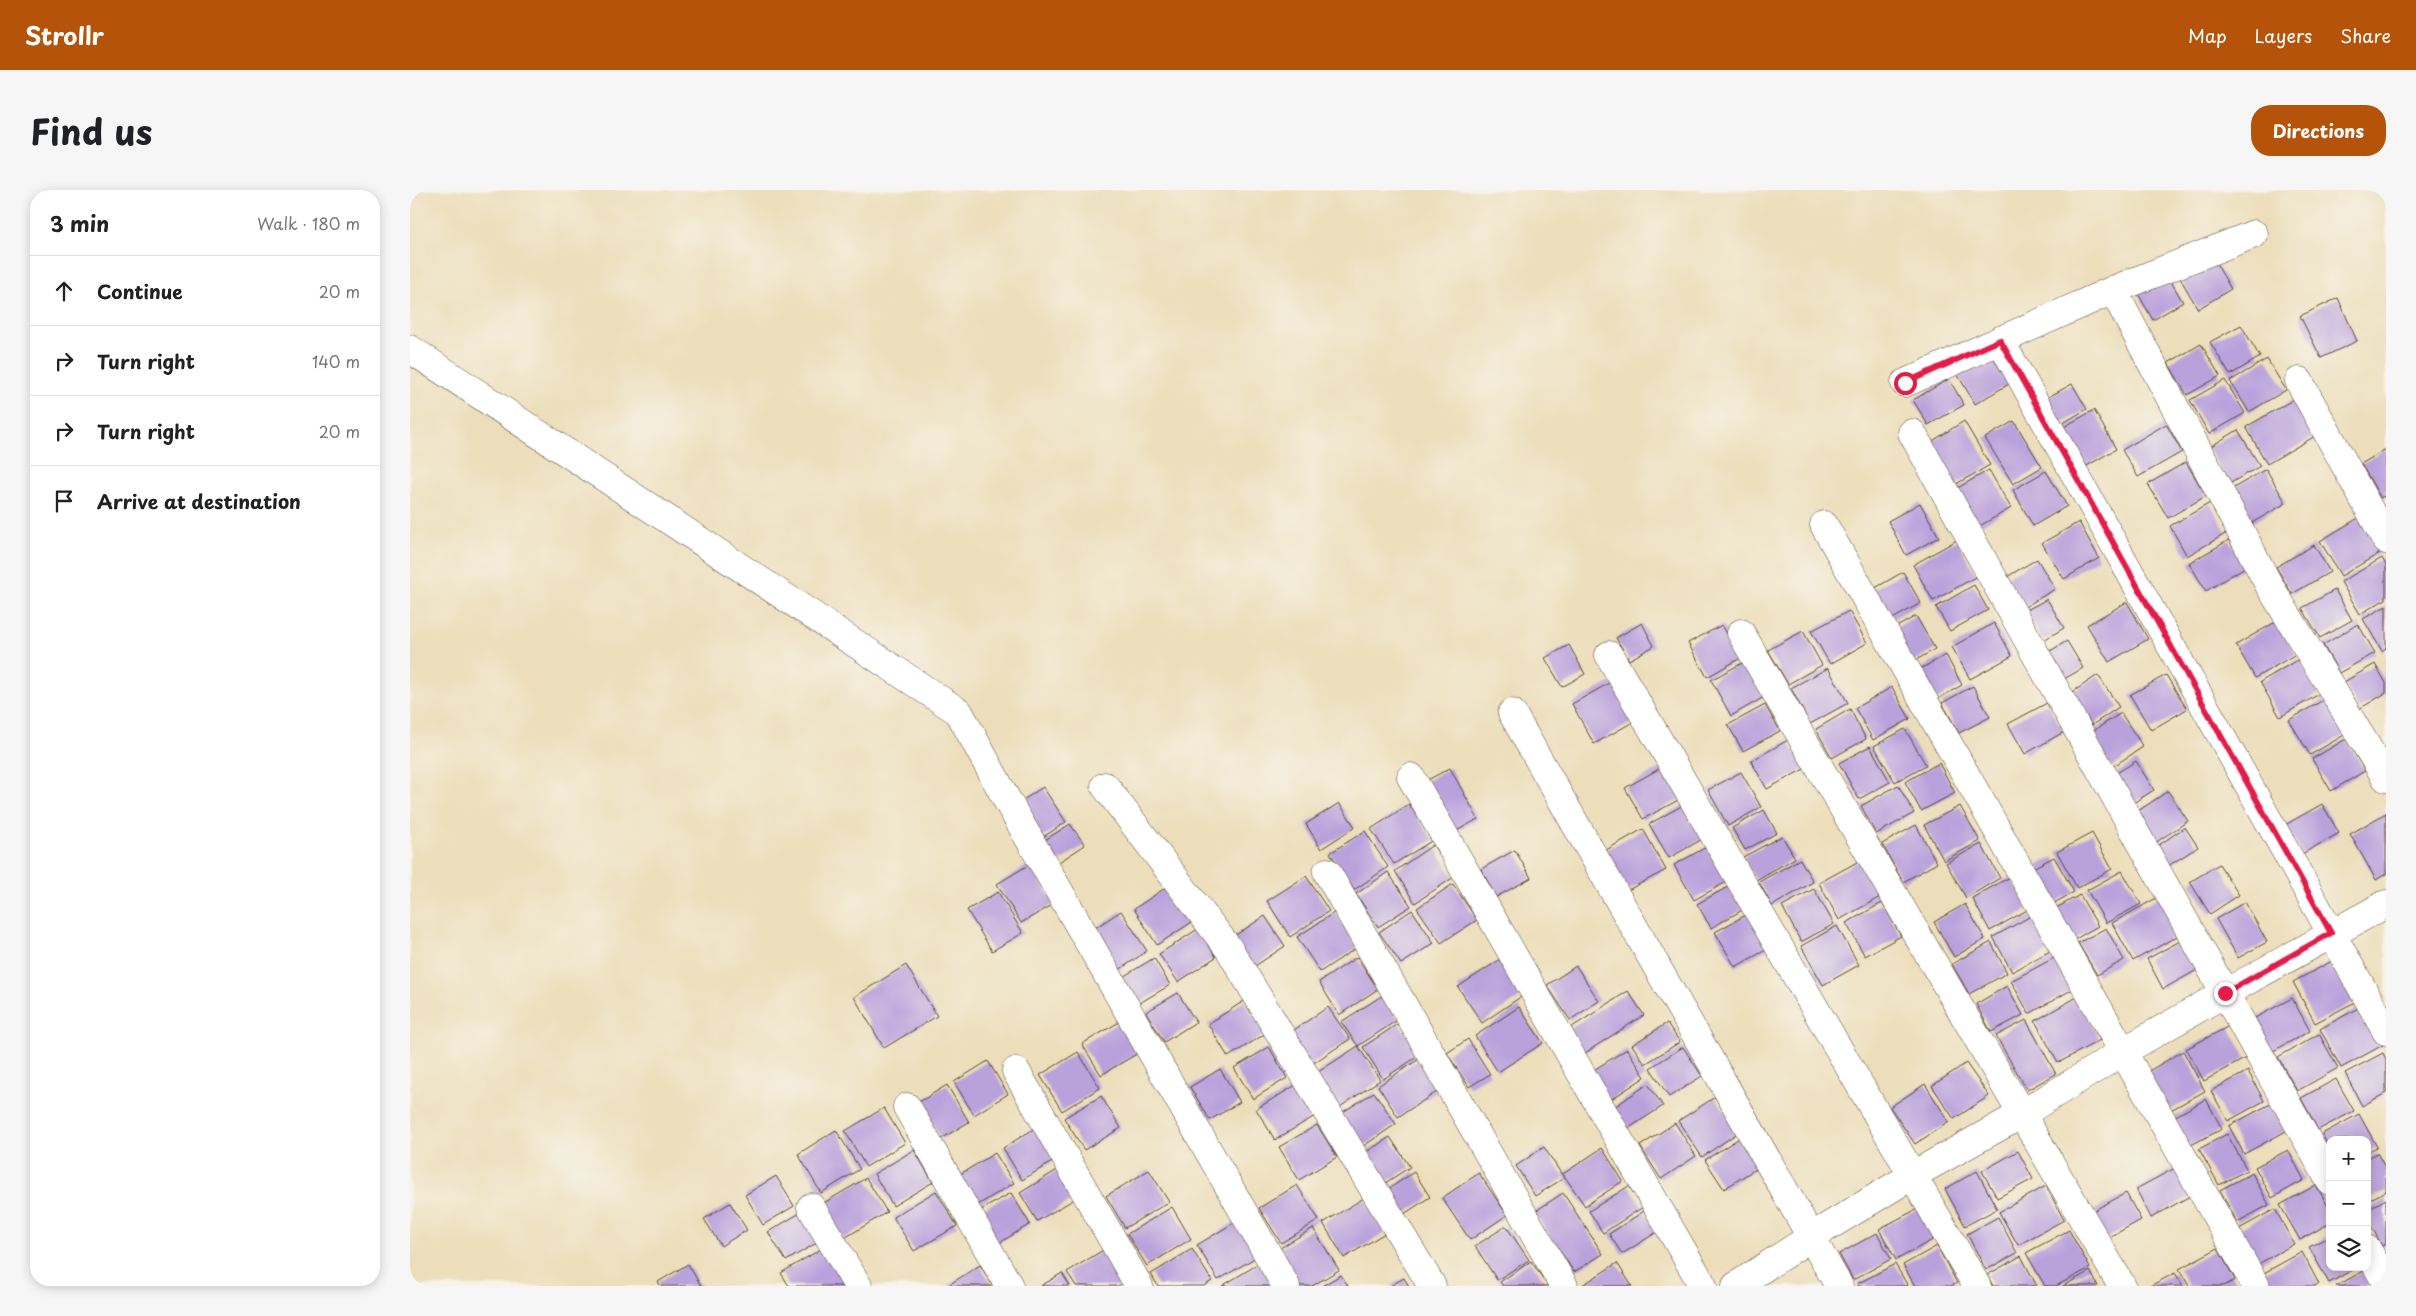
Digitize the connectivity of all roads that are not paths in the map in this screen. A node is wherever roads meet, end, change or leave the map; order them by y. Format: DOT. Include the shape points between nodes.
graph roads {
  1 [pos="2254,234"];
  2 [pos="2113,290"];
  3 [pos="2000,340"];
  4 [pos="410,349"];
  5 [pos="2299,381"];
  6 [pos="1905,383"];
  7 [pos="1912,433"];
  8 [pos="1824,525"];
  9 [pos="2386,540"];
  10 [pos="1742,633"];
  11 [pos="1610,655"];
  12 [pos="1512,713"];
  13 [pos="1411,777"];
  14 [pos="2386,778"];
  15 [pos="1105,786"];
  16 [pos="1327,872"];
  17 [pos="2386,904"];
  18 [pos="2331,933"];
  19 [pos="2225,993"];
  20 [pos="2386,1031"];
  21 [pos="2124,1051"];
  22 [pos="1016,1071"];
  23 [pos="907,1107"];
  24 [pos="2022,1114"];
  25 [pos="2326,1174"];
  26 [pos="1913,1175"];
  27 [pos="811,1207"];
  28 [pos="1811,1237"];
  29 [pos="2371,1256"];
  30 [pos="2386,1282"];
  31 [pos="858,1286"];
  32 [pos="1009,1286"];
  33 [pos="1139,1286"];
  34 [pos="1286,1286"];
  35 [pos="1432,1286"];
  36 [pos="1564,1286"];
  37 [pos="1703,1286"];
  38 [pos="1736,1286"];
  39 [pos="1839,1286"];
  40 [pos="1977,1286"];
  41 [pos="2122,1286"];
  42 [pos="2256,1286"];
  1 -- 2 [label="street"];
  2 -- 3 [label="street"];
  2 -- 14 [label="street" via="2268,585"];
  3 -- 6 [label="street"];
  3 -- 18 [label="street"];
  4 -- 34 [label="street" via="959,712"];
  5 -- 9 [label="street"];
  7 -- 19 [label="street"];
  8 -- 21 [label="street"];
  10 -- 24 [label="street"];
  11 -- 26 [label="street"];
  12 -- 28 [label="street"];
  13 -- 37 [label="street"];
  15 -- 35 [label="street" via="1229,948"];
  16 -- 36 [label="street"];
  17 -- 18 [label="street"];
  18 -- 19 [label="street"];
  18 -- 20 [label="street"];
  19 -- 21 [label="street"];
  19 -- 25 [label="street"];
  21 -- 24 [label="street"];
  21 -- 42 [label="street"];
  22 -- 33 [label="street"];
  23 -- 32 [label="street"];
  24 -- 26 [label="street"];
  24 -- 41 [label="street"];
  26 -- 28 [label="street"];
  26 -- 40 [label="street"];
  27 -- 31 [label="street"];
  28 -- 38 [label="street"];
  28 -- 39 [label="street"];
  29 -- 30 [label="street"];
}
